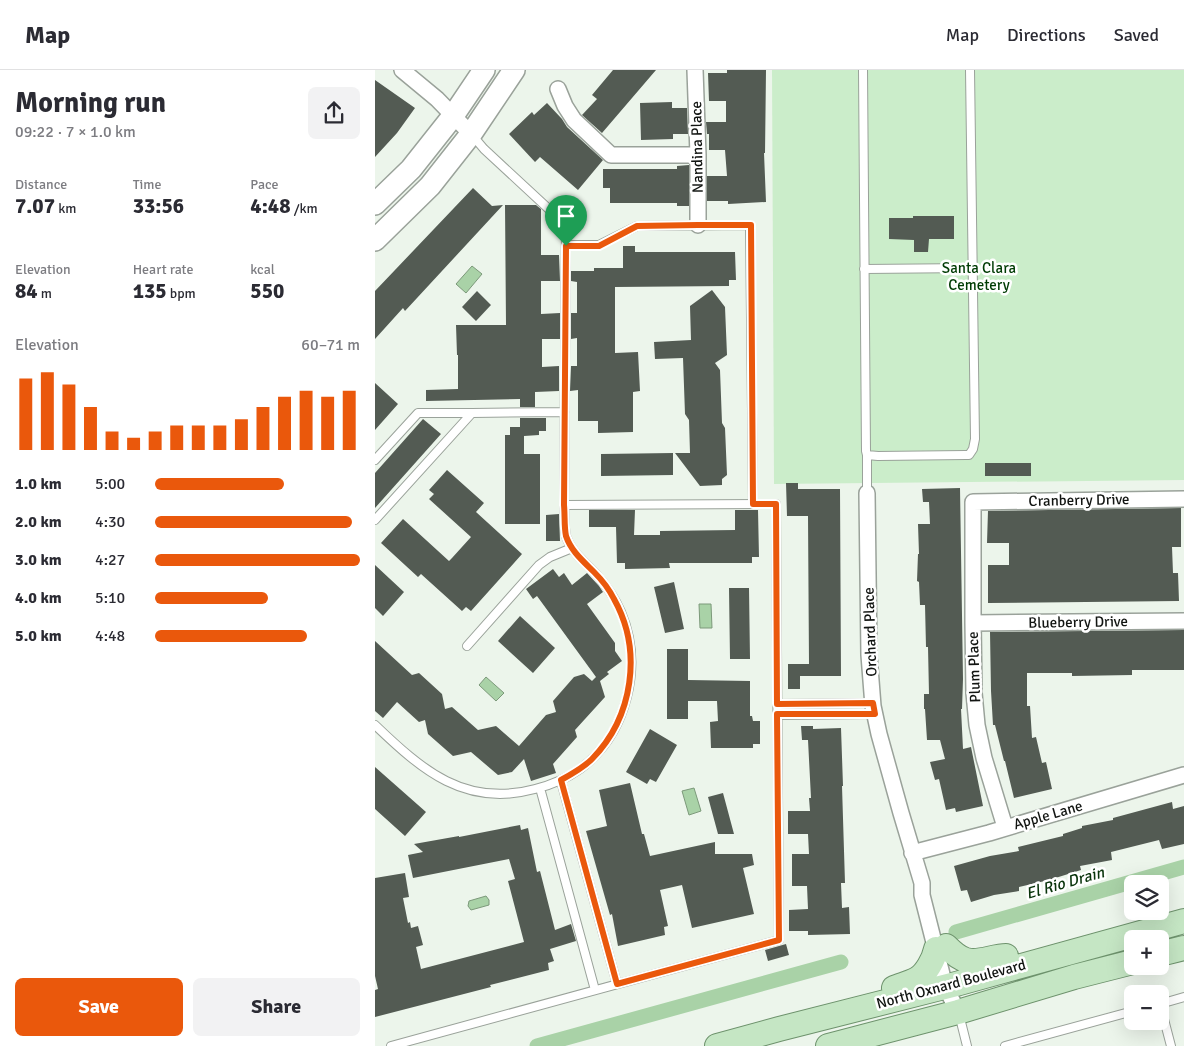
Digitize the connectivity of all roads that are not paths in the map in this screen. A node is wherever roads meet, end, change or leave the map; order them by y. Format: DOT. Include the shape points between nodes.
graph roads {
  1 [pos="402,70"];
  2 [pos="484,70"];
  3 [pos="514,70"];
  4 [pos="695,70"];
  5 [pos="863,70"];
  6 [pos="970,70"];
  7 [pos="558,89"];
  8 [pos="453,116"];
  9 [pos="471,134"];
  10 [pos="698,155"];
  11 [pos="375,204"];
  12 [pos="698,225"];
  13 [pos="375,240"];
  14 [pos="566,246"];
  15 [pos="973,268"];
  16 [pos="865,269"];
  17 [pos="565,412"];
  18 [pos="472,413"];
  19 [pos="867,455"];
  20 [pos="375,460"];
  21 [pos="867,493"];
  22 [pos="1184,499"];
  23 [pos="973,502"];
  24 [pos="753,504"];
  25 [pos="564,505"];
  26 [pos="375,520"];
  27 [pos="571,548"];
  28 [pos="1184,621"];
  29 [pos="973,623"];
  30 [pos="467,646"];
  31 [pos="777,704"];
  32 [pos="874,709"];
  33 [pos="777,714"];
  34 [pos="375,726"];
  35 [pos="1184,776"];
  36 [pos="561,780"];
  37 [pos="540,788"];
  38 [pos="1005,828"];
  39 [pos="912,853"];
  40 [pos="1184,921"];
  41 [pos="941,948"];
  42 [pos="1184,948"];
  43 [pos="1169,952"];
  44 [pos="1045,960"];
  45 [pos="1124,964"];
  46 [pos="617,984"];
  47 [pos="950,985"];
  48 [pos="595,990"];
  49 [pos="1184,997"];
  50 [pos="958,1012"];
  51 [pos="1124,1013"];
  52 [pos="779,1029"];
  53 [pos="391,1046"];
  54 [pos="717,1046"];
  55 [pos="828,1046"];
  56 [pos="967,1046"];
  57 [pos="1005,1046"];
  58 [pos="1171,1046"];
  1 -- 8 [label="street"];
  2 -- 8 [label="main road"];
  3 -- 9 [label="main road"];
  4 -- 10 [label="street, Nandina Place"];
  5 -- 16 [label="lane"];
  6 -- 15 [label="lane"];
  7 -- 10 [label="street" via="574,120 611,155"];
  8 -- 9 [label="street"];
  8 -- 11 [label="main road" via="411,169"];
  9 -- 13 [label="main road" via="430,186"];
  9 -- 14 [label="lane" via="566,225"];
  10 -- 12 [label="street, Nandina Place"];
  12 -- 14 [label="lane" via="637,226 599,246"];
  12 -- 24 [label="lane" via="751,225"];
  14 -- 17 [label="lane"];
  15 -- 16 [label="lane"];
  15 -- 19 [label="lane" via="973,449 966,455"];
  16 -- 19 [label="lane"];
  17 -- 18 [label="lane"];
  17 -- 25 [label="lane"];
  18 -- 20 [label="lane" via="418,413"];
  18 -- 26 [label="lane"];
  19 -- 21 [label="lane"];
  21 -- 32 [label="street, Orchard Place" via="869,655"];
  22 -- 23 [label="street, Cranberry Drive"];
  23 -- 29 [label="street, Plum Place"];
  24 -- 25 [label="lane"];
  24 -- 31 [label="lane" via="776,504"];
  25 -- 27 [label="lane" via="566,535"];
  27 -- 30 [label="lane" via="539,565"];
  27 -- 36 [label="lane" via="605,585 621,613 630,643 631,675 624,706 611,734 591,759"];
  28 -- 29 [label="street, Blueberry Drive"];
  29 -- 38 [label="street, Plum Place" via="977,725"];
  31 -- 32 [label="lane"];
  31 -- 33 [label="lane"];
  32 -- 33 [label="lane"];
  32 -- 39 [label="street, Orchard Place"];
  33 -- 46 [label="lane" via="779,940"];
  34 -- 37 [label="lane" via="425,768 459,787 506,794"];
  35 -- 38 [label="street, Apple Lane"];
  36 -- 37 [label="lane"];
  36 -- 46 [label="lane"];
  37 -- 48 [label="lane"];
  38 -- 39 [label="street, Apple Lane"];
  39 -- 41 [label="street, Orchard Place" via="922,884 922,895"];
  40 -- 44 [label="main road, North Oxnard Boulevard"];
  41 -- 44 [label="main road" via="970,961 1000,956"];
  41 -- 47 [label="street, Orchard Place"];
  41 -- 52 [label="main road" via="918,979"];
  42 -- 43 [label="main road"];
  44 -- 47 [label="main road, North Oxnard Boulevard"];
  45 -- 50 [label="main road, North Oxnard Boulevard"];
  46 -- 48 [label="lane"];
  47 -- 50 [label="street, Orchard Place"];
  47 -- 52 [label="main road, North Oxnard Boulevard"];
  48 -- 53 [label="lane"];
  49 -- 58 [label="lane" via="1160,1004"];
  50 -- 55 [label="main road, North Oxnard Boulevard"];
  50 -- 56 [label="lane"];
  51 -- 57 [label="lane"];
  52 -- 54 [label="main road, North Oxnard Boulevard"];
}
